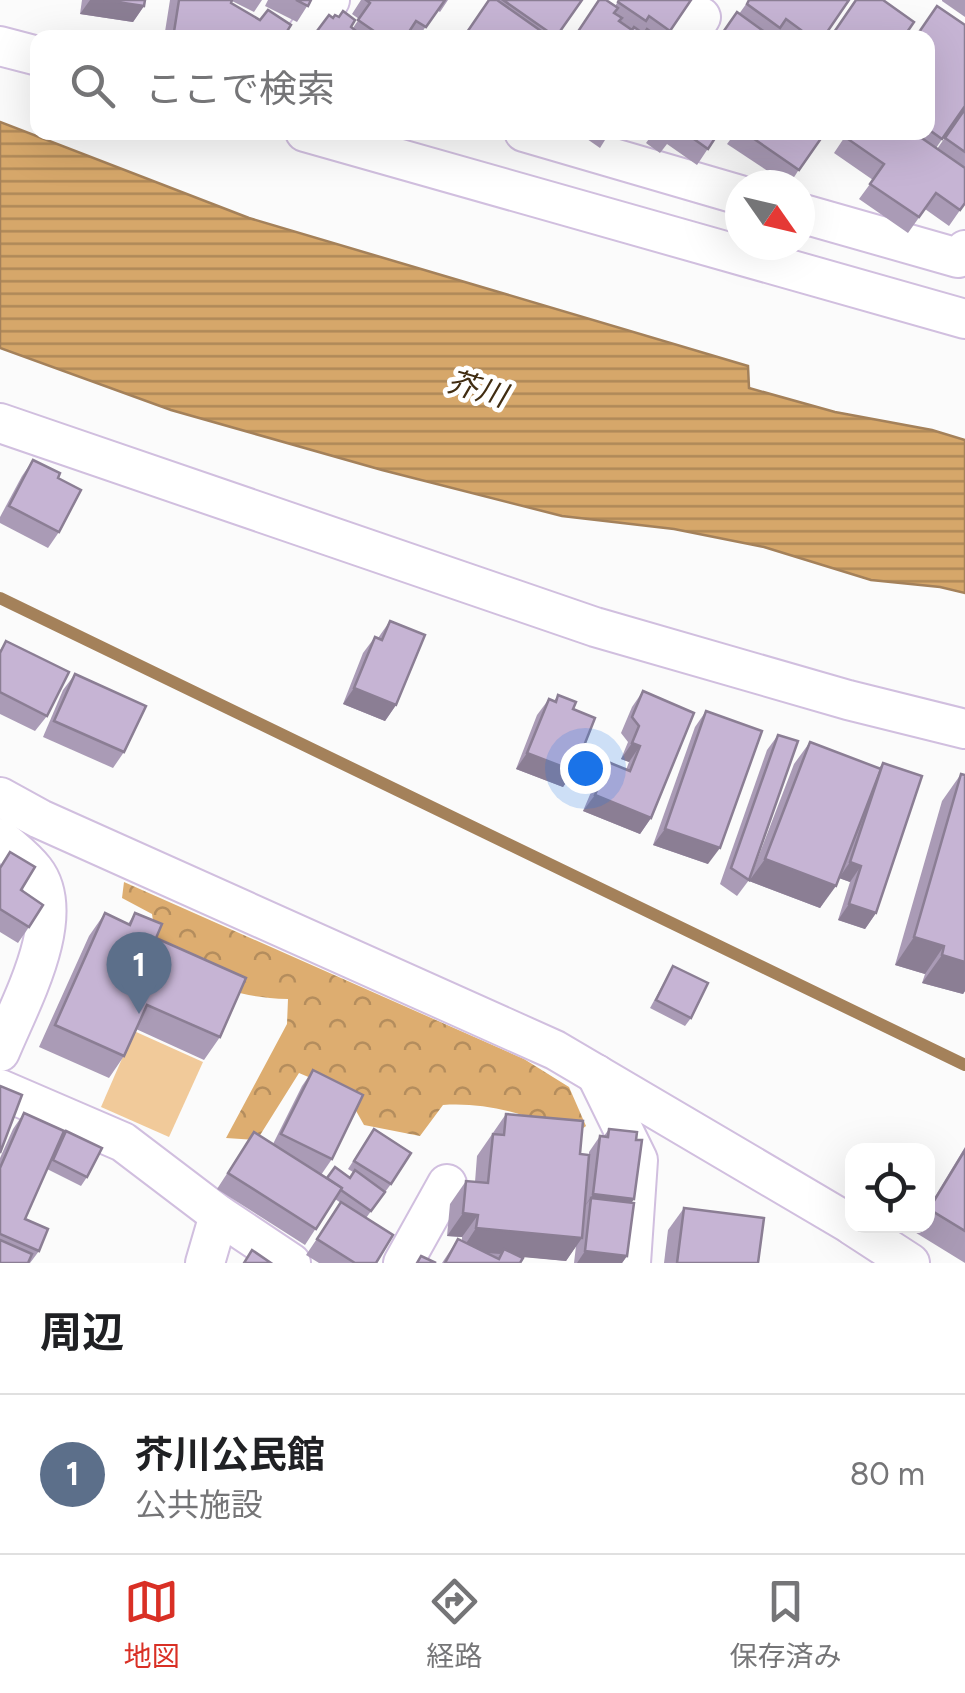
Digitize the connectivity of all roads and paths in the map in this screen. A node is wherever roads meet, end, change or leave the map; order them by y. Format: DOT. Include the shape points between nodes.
graph roads {
  1 [pos="330,0"];
  2 [pos="309,30"];
  3 [pos="0,46"];
  4 [pos="30,54"];
  5 [pos="333,140"];
  6 [pos="582,140"];
  7 [pos="619,145"];
  8 [pos="725,189"];
  9 [pos="815,216"];
  10 [pos="965,250"];
  11 [pos="965,318"];
  12 [pos="0,423"];
  13 [pos="965,730"];
  14 [pos="0,798"];
  15 [pos="0,838"];
  16 [pos="0,1052"];
  17 [pos="596,1074"];
  18 [pos="0,1089"];
  19 [pos="447,1184"];
  20 [pos="219,1215"];
  21 [pos="845,1220"];
  22 [pos="865,1233"];
  23 [pos="205,1263"];
  24 [pos="291,1263"];
  25 [pos="403,1263"];
  26 [pos="632,1263"];
  27 [pos="910,1263"];
  1 -- 2 [label="street"];
  3 -- 4 [label="street"];
  5 -- 11 [label="street"];
  6 -- 7 [label="street"];
  7 -- 8 [label="street"];
  9 -- 10 [label="street" via="958,258"];
  12 -- 13 [label="street" via="595,627"];
  14 -- 17 [label="street"];
  15 -- 16 [label="street" via="36,872 49,918"];
  17 -- 21 [label="street"];
  17 -- 26 [label="street" via="638,1160"];
  18 -- 20 [label="street" via="123,1142"];
  19 -- 25 [label="street"];
  20 -- 23 [label="street"];
  20 -- 24 [label="street"];
  22 -- 27 [label="street"];
}
